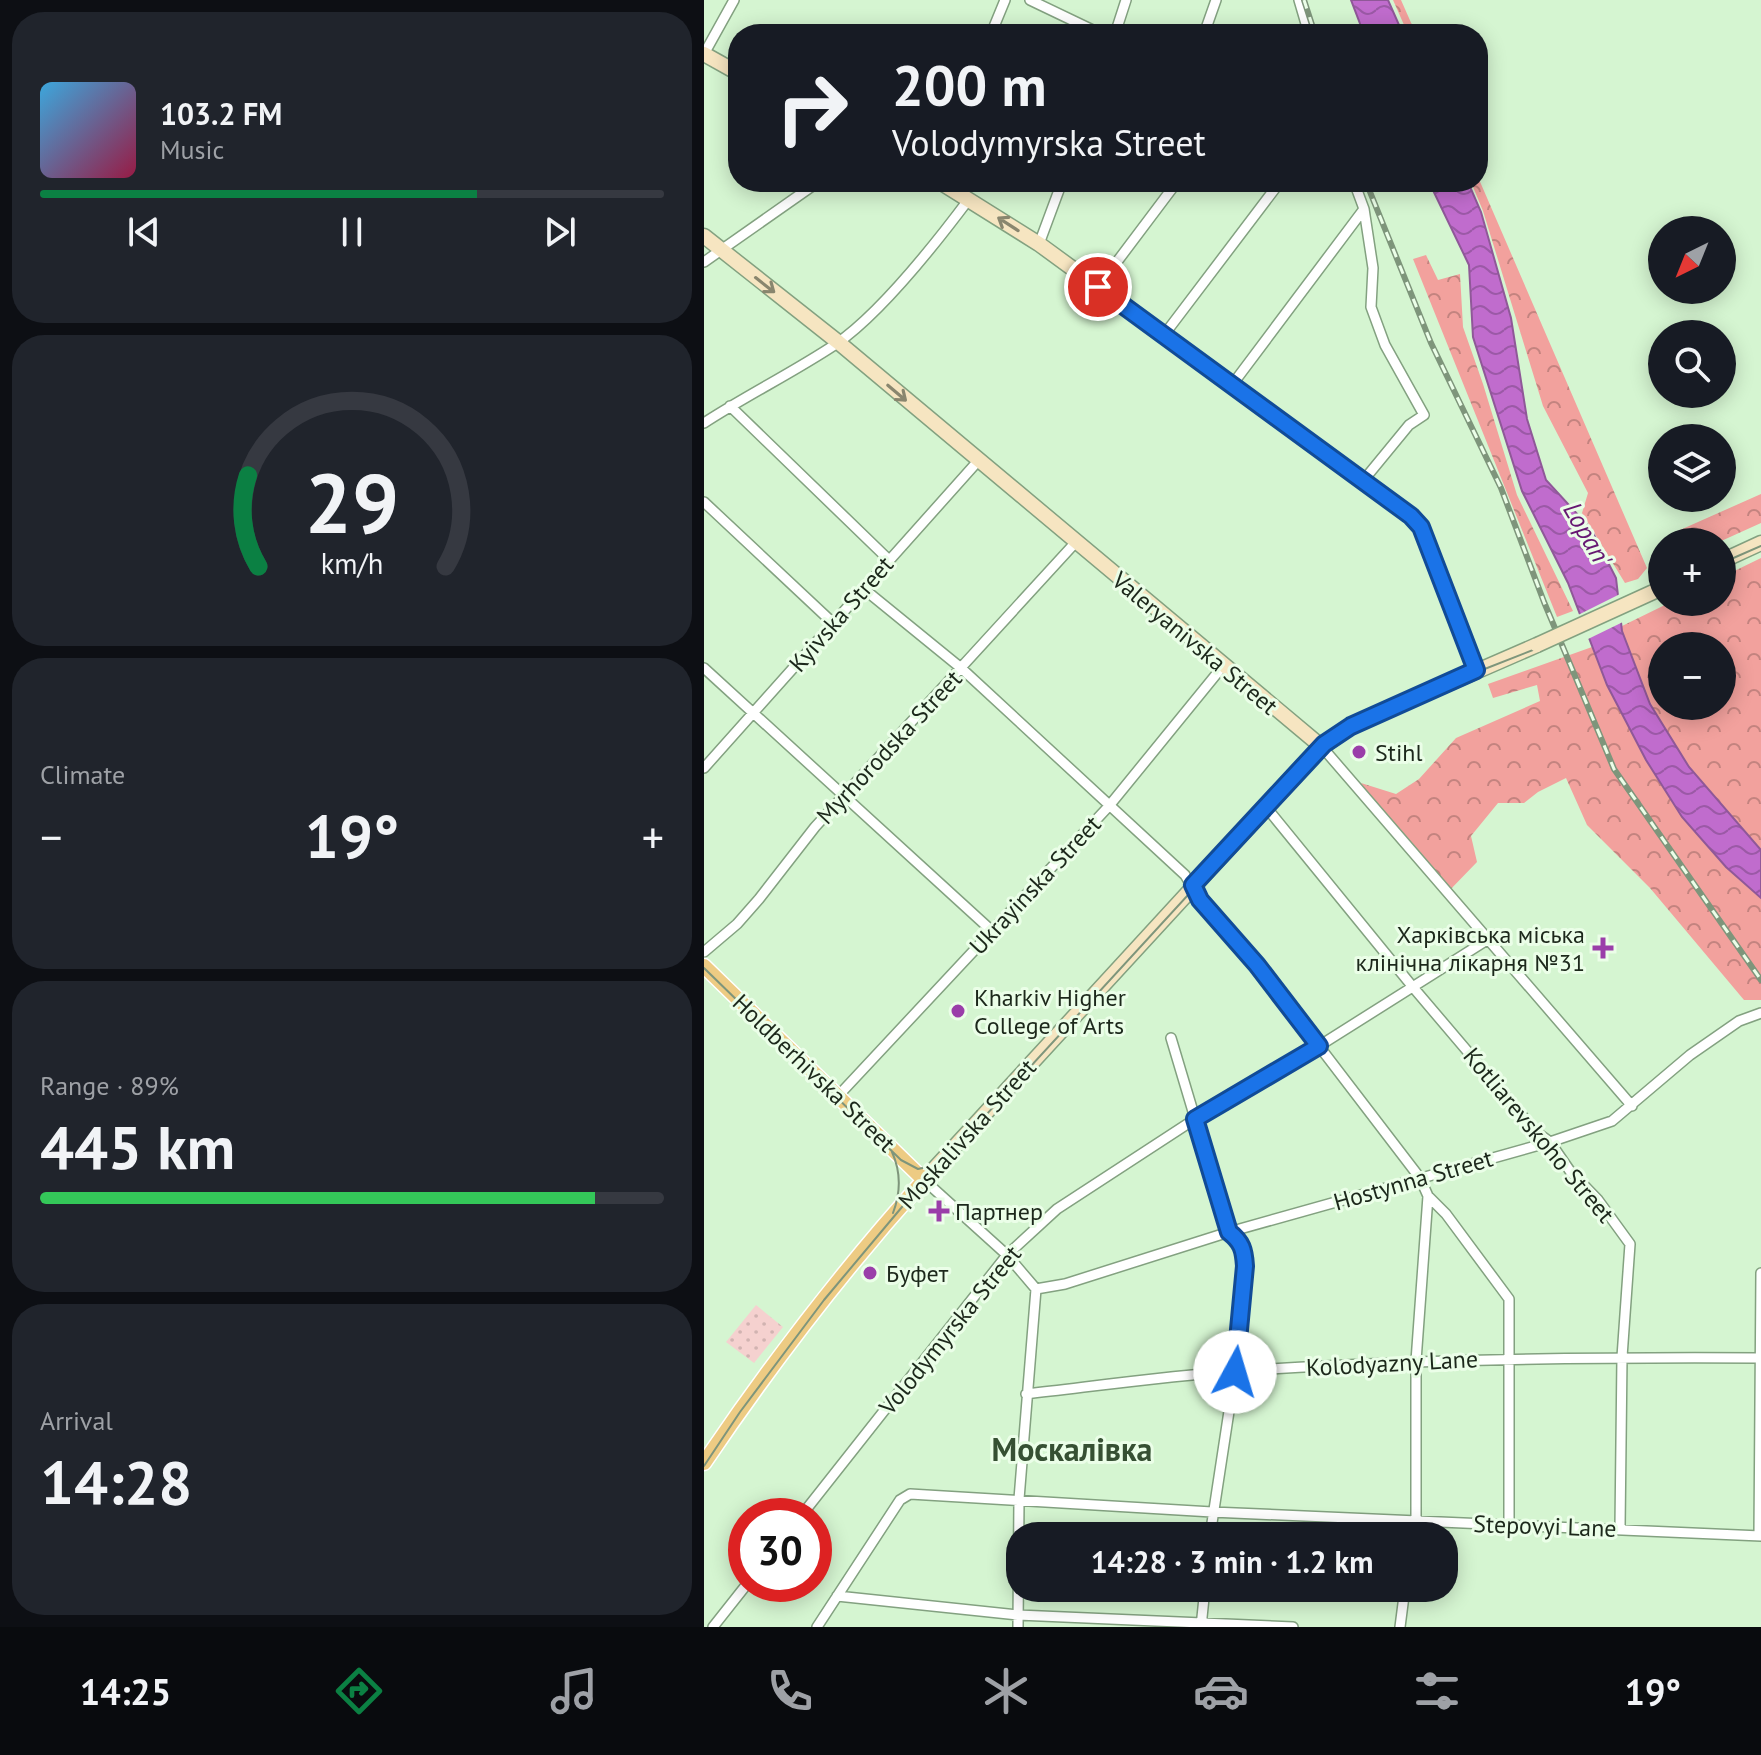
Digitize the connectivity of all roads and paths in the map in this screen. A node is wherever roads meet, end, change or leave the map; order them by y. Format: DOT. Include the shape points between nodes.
graph roads {
  1 [pos="734,0"];
  2 [pos="1005,0"];
  3 [pos="1030,0"];
  4 [pos="1126,0"];
  5 [pos="1216,0"];
  6 [pos="1299,0"];
  7 [pos="995,24"];
  8 [pos="1080,24"];
  9 [pos="1118,24"];
  10 [pos="1208,24"];
  11 [pos="1306,24"];
  12 [pos="704,54"];
  13 [pos="728,67"];
  14 [pos="804,192"];
  15 [pos="957,192"];
  16 [pos="1058,192"];
  17 [pos="1169,192"];
  18 [pos="1272,192"];
  19 [pos="1358,192"];
  20 [pos="969,199"];
  21 [pos="1364,209"];
  22 [pos="704,236"];
  23 [pos="1039,244"];
  24 [pos="721,250"];
  25 [pos="704,262"];
  26 [pos="1098,287"];
  27 [pos="1164,335"];
  28 [pos="838,342"];
  29 [pos="1232,385"];
  30 [pos="730,406"];
  31 [pos="704,423"];
  32 [pos="978,461"];
  33 [pos="1363,481"];
  34 [pos="704,502"];
  35 [pos="1075,543"];
  36 [pos="1761,543"];
  37 [pos="1736,555"];
  38 [pos="888,559"];
  39 [pos="864,589"];
  40 [pos="1648,594"];
  41 [pos="833,623"];
  42 [pos="1223,666"];
  43 [pos="704,668"];
  44 [pos="961,668"];
  45 [pos="1476,670"];
  46 [pos="753,714"];
  47 [pos="1322,747"];
  48 [pos="704,768"];
  49 [pos="845,797"];
  50 [pos="1109,806"];
  51 [pos="1266,807"];
  52 [pos="1193,885"];
  53 [pos="992,931"];
  54 [pos="1487,940"];
  55 [pos="704,952"];
  56 [pos="704,966"];
  57 [pos="1412,986"];
  58 [pos="1761,1013"];
  59 [pos="1171,1038"];
  60 [pos="1319,1046"];
  61 [pos="838,1096"];
  62 [pos="1632,1106"];
  63 [pos="1195,1119"];
  64 [pos="1550,1142"];
  65 [pos="1420,1178"];
  66 [pos="924,1180"];
  67 [pos="1428,1196"];
  68 [pos="1229,1232"];
  69 [pos="1007,1255"];
  70 [pos="1761,1273"];
  71 [pos="1036,1289"];
  72 [pos="1761,1293"];
  73 [pos="1622,1357"];
  74 [pos="1508,1358"];
  75 [pos="1759,1358"];
  76 [pos="1416,1361"];
  77 [pos="1235,1372"];
  78 [pos="1026,1394"];
  79 [pos="704,1463"];
  80 [pos="815,1498"];
  81 [pos="1019,1499"];
  82 [pos="1212,1512"];
  83 [pos="1416,1521"];
  84 [pos="1211,1522"];
  85 [pos="1509,1523"];
  86 [pos="1620,1528"];
  87 [pos="1760,1536"];
  88 [pos="837,1596"];
  89 [pos="733,1602"];
  90 [pos="1204,1602"];
  91 [pos="1403,1602"];
  92 [pos="1018,1615"];
  93 [pos="1202,1625"];
  94 [pos="713,1627"];
  95 [pos="817,1627"];
  96 [pos="1018,1627"];
  97 [pos="1293,1627"];
  98 [pos="1400,1627"];
  1 -- 12 [label="street"];
  2 -- 7 [label="street"];
  3 -- 8 [label="street"];
  4 -- 9 [label="street"];
  5 -- 10 [label="street"];
  6 -- 11 [label="street"];
  12 -- 13 [label="street"];
  14 -- 24 [label="street"];
  15 -- 20 [label="street"];
  16 -- 23 [label="street"];
  17 -- 26 [label="street"];
  18 -- 27 [label="street"];
  19 -- 21 [label="street"];
  23 -- 20 [label="street, one-way"];
  20 -- 28 [label="street" via="876,308"];
  21 -- 29 [label="street"];
  21 -- 33 [label="street" via="1373,268 1371,307 1385,345 1424,415 1409,425"];
  22 -- 24 [label="street, Valeryanivska Street"];
  23 -- 26 [label="street"];
  24 -- 25 [label="street"];
  24 -- 28 [label="street, Valeryanivska Street, one-way"];
  26 -- 27 [label="street"];
  27 -- 29 [label="street"];
  28 -- 30 [label="street"];
  28 -- 32 [label="street, Valeryanivska Street, one-way"];
  29 -- 33 [label="street"];
  30 -- 31 [label="street"];
  30 -- 38 [label="street"];
  32 -- 35 [label="street, Valeryanivska Street"];
  32 -- 38 [label="street, Kyivska Street"];
  33 -- 45 [label="street" via="1421,527"];
  34 -- 41 [label="street"];
  35 -- 42 [label="street, Valeryanivska Street"];
  35 -- 44 [label="street, Myrhorodska Street"];
  36 -- 37 [label="street"];
  38 -- 39 [label="street, Kyivska Street"];
  39 -- 41 [label="street, Kyivska Street"];
  39 -- 44 [label="street"];
  40 -- 45 [label="street, Moskalivska Street, bridge"];
  41 -- 46 [label="street, Kyivska Street"];
  42 -- 47 [label="street, Valeryanivska Street"];
  42 -- 50 [label="street, Ukrayinska Street"];
  43 -- 46 [label="street"];
  44 -- 49 [label="street, Myrhorodska Street"];
  44 -- 50 [label="street"];
  45 -- 47 [label="street, Moskalivska Street" via="1351,726"];
  46 -- 48 [label="street, Kyivska Street"];
  46 -- 49 [label="street"];
  47 -- 51 [label="street, Moskalivska Street"];
  47 -- 54 [label="street, Valeryanivska Street"];
  49 -- 53 [label="street"];
  49 -- 55 [label="street, Myrhorodska Street" via="752,907"];
  50 -- 52 [label="street"];
  50 -- 53 [label="street, Ukrayinska Street"];
  51 -- 52 [label="street, Moskalivska Street"];
  51 -- 57 [label="street, Kotliarevskoho Street"];
  52 -- 60 [label="street"];
  52 -- 66 [label="street, Moskalivska Street"];
  53 -- 61 [label="street, Ukrayinska Street"];
  54 -- 57 [label="street, Volodymyrska Street"];
  54 -- 62 [label="street, Valeryanivska Street"];
  56 -- 61 [label="main road, Holdberhivska Street"];
  57 -- 60 [label="street, Volodymyrska Street"];
  57 -- 64 [label="street, Kotliarevskoho Street"];
  58 -- 62 [label="street, Hostynna Street" via="1739,1021 1690,1055"];
  59 -- 63 [label="street"];
  60 -- 63 [label="street, Volodymyrska Street"];
  60 -- 65 [label="street"];
  61 -- 66 [label="main road, Holdberhivska Street"];
  62 -- 64 [label="street, Hostynna Street" via="1612,1121"];
  63 -- 68 [label="street"];
  63 -- 69 [label="street, Volodymyrska Street" via="1057,1209"];
  64 -- 65 [label="street, Hostynna Street"];
  64 -- 73 [label="street, Kotliarevskoho Street" via="1630,1244"];
  65 -- 67 [label="street"];
  65 -- 68 [label="street, Hostynna Street"];
  66 -- 69 [label="street"];
  66 -- 79 [label="main road, Moskalivska Street" via="823,1299"];
  67 -- 74 [label="street" via="1509,1299"];
  67 -- 76 [label="street"];
  68 -- 71 [label="street, Hostynna Street"];
  68 -- 77 [label="street" via="1244,1249 1245,1266"];
  69 -- 71 [label="street"];
  69 -- 80 [label="street, Volodymyrska Street"];
  70 -- 72 [label="street"];
  71 -- 78 [label="street"];
  72 -- 75 [label="street"];
  73 -- 74 [label="street, Kolodyazny Lane"];
  73 -- 75 [label="street, Kolodyazny Lane"];
  73 -- 86 [label="street, Kotliarevskoho Street"];
  74 -- 76 [label="street, Kolodyazny Lane"];
  74 -- 85 [label="street"];
  75 -- 87 [label="street"];
  76 -- 77 [label="street, Kolodyazny Lane"];
  76 -- 83 [label="street"];
  77 -- 78 [label="street, Kolodyazny Lane"];
  77 -- 82 [label="street"];
  78 -- 81 [label="street"];
  81 -- 82 [label="street, Stepovyi Lane"];
  81 -- 88 [label="street, Stepovyi Lane" via="910,1494 900,1500"];
  81 -- 92 [label="street"];
  82 -- 83 [label="street, Stepovyi Lane"];
  82 -- 84 [label="street"];
  83 -- 85 [label="street, Stepovyi Lane"];
  85 -- 86 [label="street, Stepovyi Lane"];
  86 -- 87 [label="street, Stepovyi Lane"];
  88 -- 92 [label="street"];
  88 -- 95 [label="street"];
  89 -- 94 [label="street"];
  90 -- 93 [label="street"];
  91 -- 98 [label="street"];
  92 -- 93 [label="street"];
  92 -- 96 [label="street"];
  93 -- 97 [label="street"];
}
